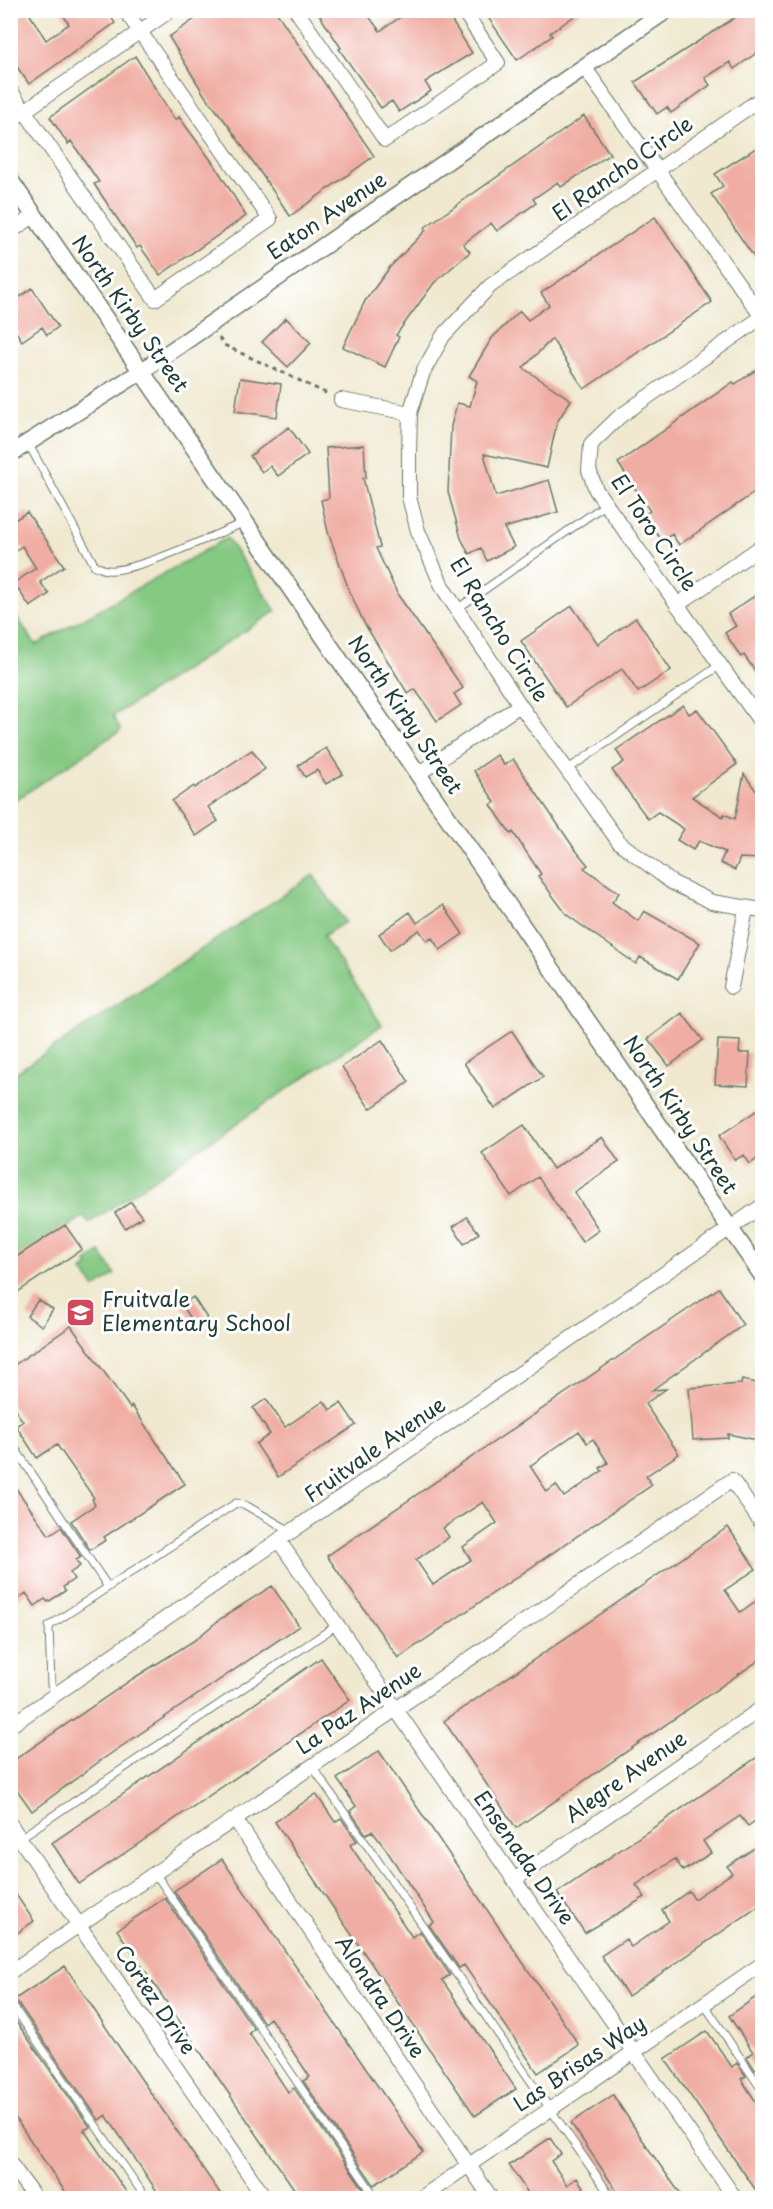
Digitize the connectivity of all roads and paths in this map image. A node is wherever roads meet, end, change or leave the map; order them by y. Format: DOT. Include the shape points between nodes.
graph roads {
  1 [pos="125,10"];
  2 [pos="171,10"];
  3 [pos="296,10"];
  4 [pos="463,10"];
  5 [pos="667,10"];
  6 [pos="140,32"];
  7 [pos="584,67"];
  8 [pos="10,90"];
  9 [pos="762,98"];
  10 [pos="25,111"];
  11 [pos="10,122"];
  12 [pos="658,170"];
  13 [pos="10,180"];
  14 [pos="34,215"];
  15 [pos="10,232"];
  16 [pos="762,317"];
  17 [pos="208,325"];
  18 [pos="141,371"];
  19 [pos="341,400"];
  20 [pos="411,413"];
  21 [pos="28,443"];
  22 [pos="10,454"];
  23 [pos="606,504"];
  24 [pos="245,522"];
  25 [pos="762,546"];
  26 [pos="677,605"];
  27 [pos="457,609"];
  28 [pos="720,665"];
  29 [pos="520,705"];
  30 [pos="762,724"];
  31 [pos="567,770"];
  32 [pos="418,774"];
  33 [pos="746,909"];
  34 [pos="762,910"];
  35 [pos="731,987"];
  36 [pos="762,1206"];
  37 [pos="731,1228"];
  38 [pos="762,1275"];
  39 [pos="10,1441"];
  40 [pos="762,1524"];
  41 [pos="292,1532"];
  42 [pos="279,1541"];
  43 [pos="108,1587"];
  44 [pos="337,1625"];
  45 [pos="56,1695"];
  46 [pos="762,1708"];
  47 [pos="396,1710"];
  48 [pos="10,1726"];
  49 [pos="312,1767"];
  50 [pos="234,1819"];
  51 [pos="10,1824"];
  52 [pos="20,1838"];
  53 [pos="155,1874"];
  54 [pos="514,1880"];
  55 [pos="79,1925"];
  56 [pos="762,1964"];
  57 [pos="10,1972"];
  58 [pos="10,2002"];
  59 [pos="704,2004"];
  60 [pos="634,2052"];
  61 [pos="762,2090"];
  62 [pos="551,2109"];
  63 [pos="10,2163"];
  64 [pos="469,2166"];
  65 [pos="30,2197"];
  66 [pos="146,2199"];
  67 [pos="266,2199"];
  68 [pos="376,2199"];
  69 [pos="421,2199"];
  70 [pos="491,2199"];
  71 [pos="612,2199"];
  72 [pos="735,2199"];
  1 -- 6 [label="street"];
  2 -- 6 [label="street"];
  3 -- 4 [label="street" via="385,140 498,63"];
  5 -- 7 [label="street, Eaton Avenue"];
  6 -- 10 [label="street"];
  6 -- 10 [label="street" via="270,219 155,299"];
  7 -- 12 [label="street"];
  7 -- 17 [label="street, Eaton Avenue"];
  8 -- 10 [label="street"];
  9 -- 12 [label="street, El Rancho Circle"];
  10 -- 11 [label="street"];
  12 -- 16 [label="street"];
  12 -- 20 [label="street, El Rancho Circle" via="490,286 443,336 423,372"];
  13 -- 14 [label="street, North Kirby Street"];
  14 -- 15 [label="street"];
  14 -- 18 [label="street, North Kirby Street"];
  16 -- 23 [label="street, El Toro Circle" via="619,417 591,444 589,470"];
  17 -- 18 [label="street, Eaton Avenue"];
  17 -- 19 [label="path" via="224,345"];
  18 -- 21 [label="street, Eaton Avenue"];
  18 -- 24 [label="street, North Kirby Street"];
  19 -- 20 [label="street"];
  20 -- 27 [label="street, El Rancho Circle" via="409,497 425,549"];
  21 -- 22 [label="street, Eaton Avenue"];
  21 -- 24 [label="lane" via="95,566 109,570 158,558"];
  23 -- 26 [label="street, El Toro Circle"];
  23 -- 27 [label="lane"];
  24 -- 32 [label="street, North Kirby Street"];
  25 -- 26 [label="street"];
  26 -- 28 [label="street, El Toro Circle"];
  27 -- 29 [label="street, El Rancho Circle"];
  28 -- 30 [label="street, El Toro Circle"];
  28 -- 31 [label="lane"];
  29 -- 31 [label="street, El Rancho Circle"];
  29 -- 32 [label="street"];
  31 -- 33 [label="street, El Rancho Circle" via="619,842 672,882 712,902"];
  32 -- 37 [label="street, North Kirby Street"];
  33 -- 34 [label="street, El Rancho Circle"];
  33 -- 35 [label="street"];
  36 -- 37 [label="street, Fruitvale Avenue"];
  37 -- 38 [label="street, North Kirby Street"];
  37 -- 41 [label="street, Fruitvale Avenue"];
  39 -- 43 [label="lane"];
  40 -- 47 [label="street, La Paz Avenue" via="732,1480"];
  41 -- 42 [label="street, Fruitvale Avenue"];
  41 -- 43 [label="lane" via="236,1503"];
  42 -- 44 [label="street, Ensenada Drive"];
  42 -- 45 [label="street, Fruitvale Avenue"];
  43 -- 45 [label="lane" via="49,1626 51,1685"];
  44 -- 47 [label="street, Ensenada Drive"];
  44 -- 52 [label="lane"];
  45 -- 48 [label="street, Fruitvale Avenue"];
  46 -- 54 [label="street, Alegre Avenue"];
  47 -- 49 [label="street, La Paz Avenue"];
  47 -- 54 [label="street, Ensenada Drive"];
  49 -- 50 [label="street, La Paz Avenue"];
  49 -- 62 [label="lane"];
  50 -- 53 [label="street, La Paz Avenue"];
  50 -- 64 [label="street, Alondra Drive"];
  51 -- 52 [label="street, Cortez Drive"];
  52 -- 55 [label="street, Cortez Drive"];
  53 -- 55 [label="street, La Paz Avenue"];
  53 -- 68 [label="lane"];
  54 -- 60 [label="street, Ensenada Drive"];
  55 -- 57 [label="street, La Paz Avenue"];
  55 -- 67 [label="street, Cortez Drive"];
  56 -- 59 [label="street, Las Brisas Way"];
  58 -- 66 [label="lane"];
  59 -- 60 [label="street, Las Brisas Way"];
  59 -- 61 [label="lane"];
  60 -- 62 [label="street, Las Brisas Way"];
  60 -- 72 [label="street, Ensenada Drive"];
  62 -- 64 [label="street, Las Brisas Way"];
  62 -- 71 [label="lane"];
  63 -- 65 [label="street"];
  64 -- 69 [label="street, Las Brisas Way"];
  64 -- 70 [label="street, Alondra Drive"];
}
